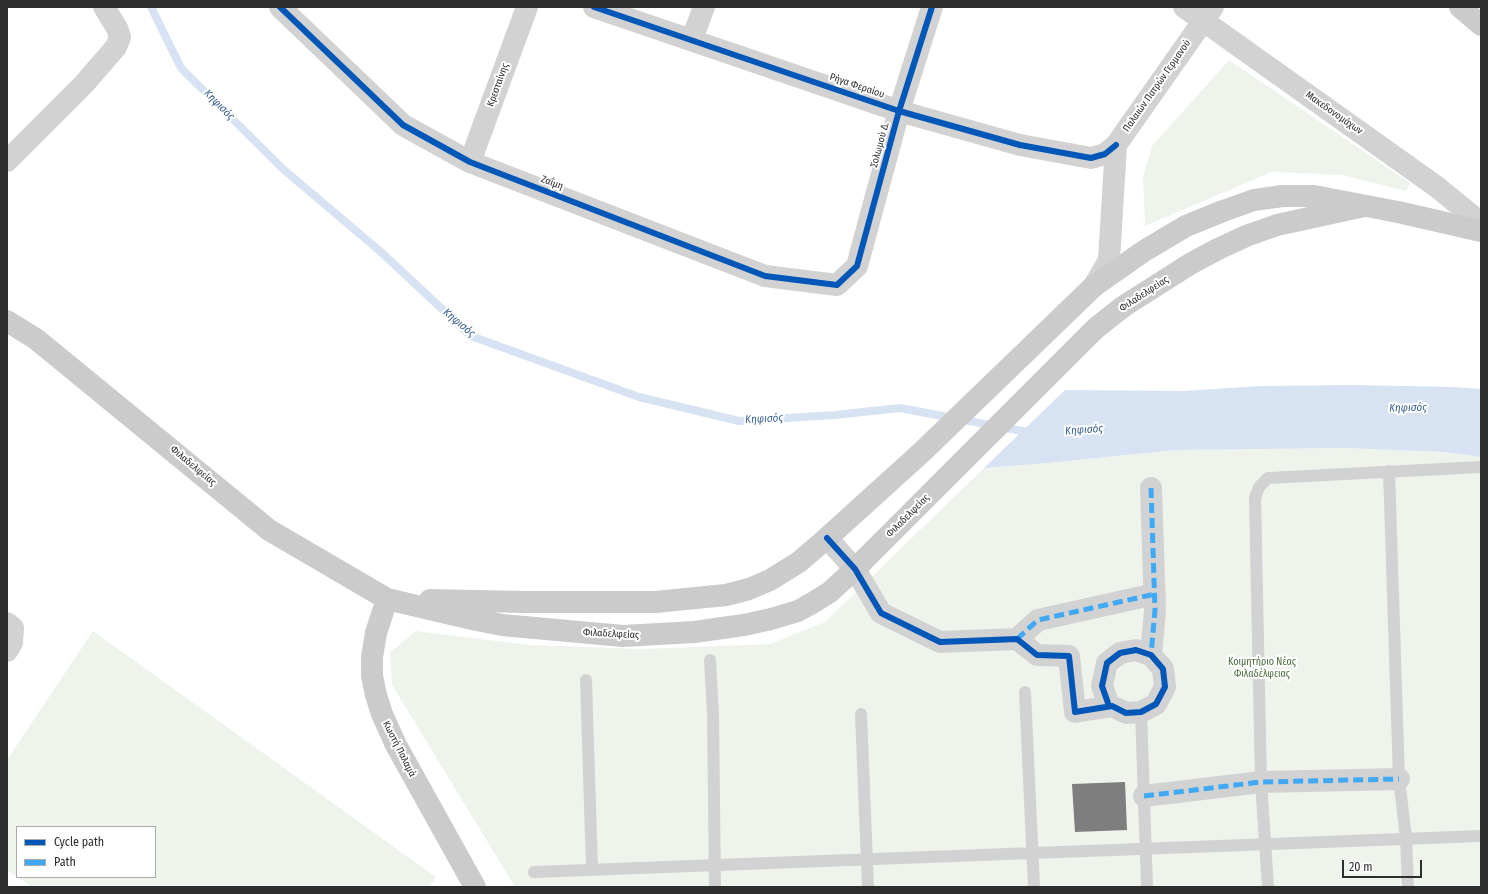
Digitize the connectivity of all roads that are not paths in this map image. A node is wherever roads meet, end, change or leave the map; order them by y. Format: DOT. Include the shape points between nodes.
graph roads {
  1 [pos="104,7"];
  2 [pos="280,7"];
  3 [pos="527,7"];
  4 [pos="594,7"];
  5 [pos="704,7"];
  6 [pos="932,7"];
  7 [pos="1184,7"];
  8 [pos="1460,7"];
  9 [pos="1208,14"];
  10 [pos="1481,25"];
  11 [pos="692,39"];
  12 [pos="899,111"];
  13 [pos="1116,145"];
  14 [pos="7,161"];
  15 [pos="470,162"];
  16 [pos="1364,206"];
  17 [pos="1481,223"];
  18 [pos="1481,231"];
  19 [pos="857,266"];
  20 [pos="1094,286"];
  21 [pos="7,321"];
  22 [pos="1481,467"];
  23 [pos="1389,471"];
  24 [pos="1151,488"];
  25 [pos="827,538"];
  26 [pos="855,569"];
  27 [pos="1155,594"];
  28 [pos="387,599"];
  29 [pos="7,623"];
  30 [pos="1017,640"];
  31 [pos="7,651"];
  32 [pos="1151,655"];
  33 [pos="710,660"];
  34 [pos="586,680"];
  35 [pos="1025,692"];
  36 [pos="1109,706"];
  37 [pos="1141,712"];
  38 [pos="861,714"];
  39 [pos="1399,779"];
  40 [pos="1261,782"];
  41 [pos="1144,796"];
  42 [pos="1481,836"];
  43 [pos="1406,838"];
  44 [pos="1266,844"];
  45 [pos="1146,848"];
  46 [pos="1032,852"];
  47 [pos="866,859"];
  48 [pos="714,864"];
  49 [pos="592,869"];
  50 [pos="534,872"];
  51 [pos="475,887"];
  52 [pos="715,887"];
  53 [pos="868,887"];
  54 [pos="1034,887"];
  55 [pos="1147,887"];
  56 [pos="1268,887"];
  57 [pos="1408,887"];
  1 -- 14 [label="street" via="120,37 116,47 84,84"];
  2 -- 15 [label="street, Ζαΐμη" via="403,124"];
  3 -- 15 [label="street, Κρεσταίνης"];
  4 -- 11 [label="street, Ρήγα Φεραίου"];
  5 -- 11 [label="street"];
  6 -- 12 [label="street, Σολωμού Δ."];
  7 -- 9 [label="street, Μακεδονομάχων"];
  8 -- 10 [label="main road"];
  9 -- 13 [label="street, Παλαιών Πατρών Γερμανού"];
  9 -- 17 [label="street, Μακεδονομάχων" via="1438,187"];
  11 -- 12 [label="street, Ρήγα Φεραίου"];
  12 -- 13 [label="street, Ρήγα Φεραίου" via="1020,145 1091,158 1105,154"];
  12 -- 19 [label="street, Σολωμού Δ."];
  13 -- 20 [label="street" via="1109,260"];
  15 -- 19 [label="street, Ζαΐμη" via="765,276 837,285"];
  16 -- 18 [label="main road, Φιλαδελφείας"];
  16 -- 20 [label="main road, Φιλαδελφείας" via="1314,196 1283,196 1254,200 1186,226 1144,251"];
  16 -- 26 [label="main road, Φιλαδελφείας" via="1277,225 1246,236 1190,264 1124,306 1071,351"];
  20 -- 25 [label="main road, Φιλαδελφείας" via="922,452"];
  21 -- 28 [label="main road, Φιλαδελφείας" via="36,338 269,530"];
  22 -- 23 [label="lane"];
  23 -- 39 [label="lane"];
  23 -- 40 [label="lane" via="1268,478 1259,487 1255,498"];
  24 -- 27 [label="street"];
  25 -- 26 [label="street"];
  25 -- 28 [label="main road, Φιλαδελφείας" via="799,562 770,580 749,589 720,596 654,602"];
  26 -- 28 [label="main road, Φιλαδελφείας" via="830,592 798,610 744,625 694,632 623,636 502,625"];
  26 -- 30 [label="street" via="881,613 940,642"];
  27 -- 30 [label="street" via="1038,620"];
  27 -- 32 [label="street"];
  28 -- 51 [label="main road, Κωστή Παλαμά" via="376,632 372,656 372,676 376,695 396,745"];
  29 -- 31 [label="street" via="13,628 12,643"];
  30 -- 36 [label="street" via="1037,655 1069,656 1075,712"];
  32 -- 36 [label="street" via="1136,650 1120,653 1107,663 1102,686"];
  32 -- 37 [label="street" via="1162,669 1165,687 1156,704"];
  33 -- 48 [label="lane"];
  34 -- 49 [label="lane"];
  35 -- 46 [label="lane"];
  36 -- 37 [label="street" via="1126,713"];
  37 -- 41 [label="lane"];
  38 -- 47 [label="lane"];
  39 -- 40 [label="street"];
  39 -- 43 [label="lane"];
  40 -- 41 [label="street"];
  40 -- 44 [label="lane"];
  41 -- 45 [label="lane"];
  42 -- 43 [label="lane"];
  43 -- 44 [label="lane"];
  43 -- 57 [label="lane"];
  44 -- 45 [label="lane"];
  44 -- 56 [label="lane"];
  45 -- 46 [label="lane"];
  45 -- 55 [label="lane"];
  46 -- 47 [label="lane"];
  46 -- 54 [label="lane"];
  47 -- 48 [label="lane"];
  47 -- 53 [label="lane"];
  48 -- 49 [label="lane"];
  48 -- 52 [label="lane"];
  49 -- 50 [label="lane"];
}
